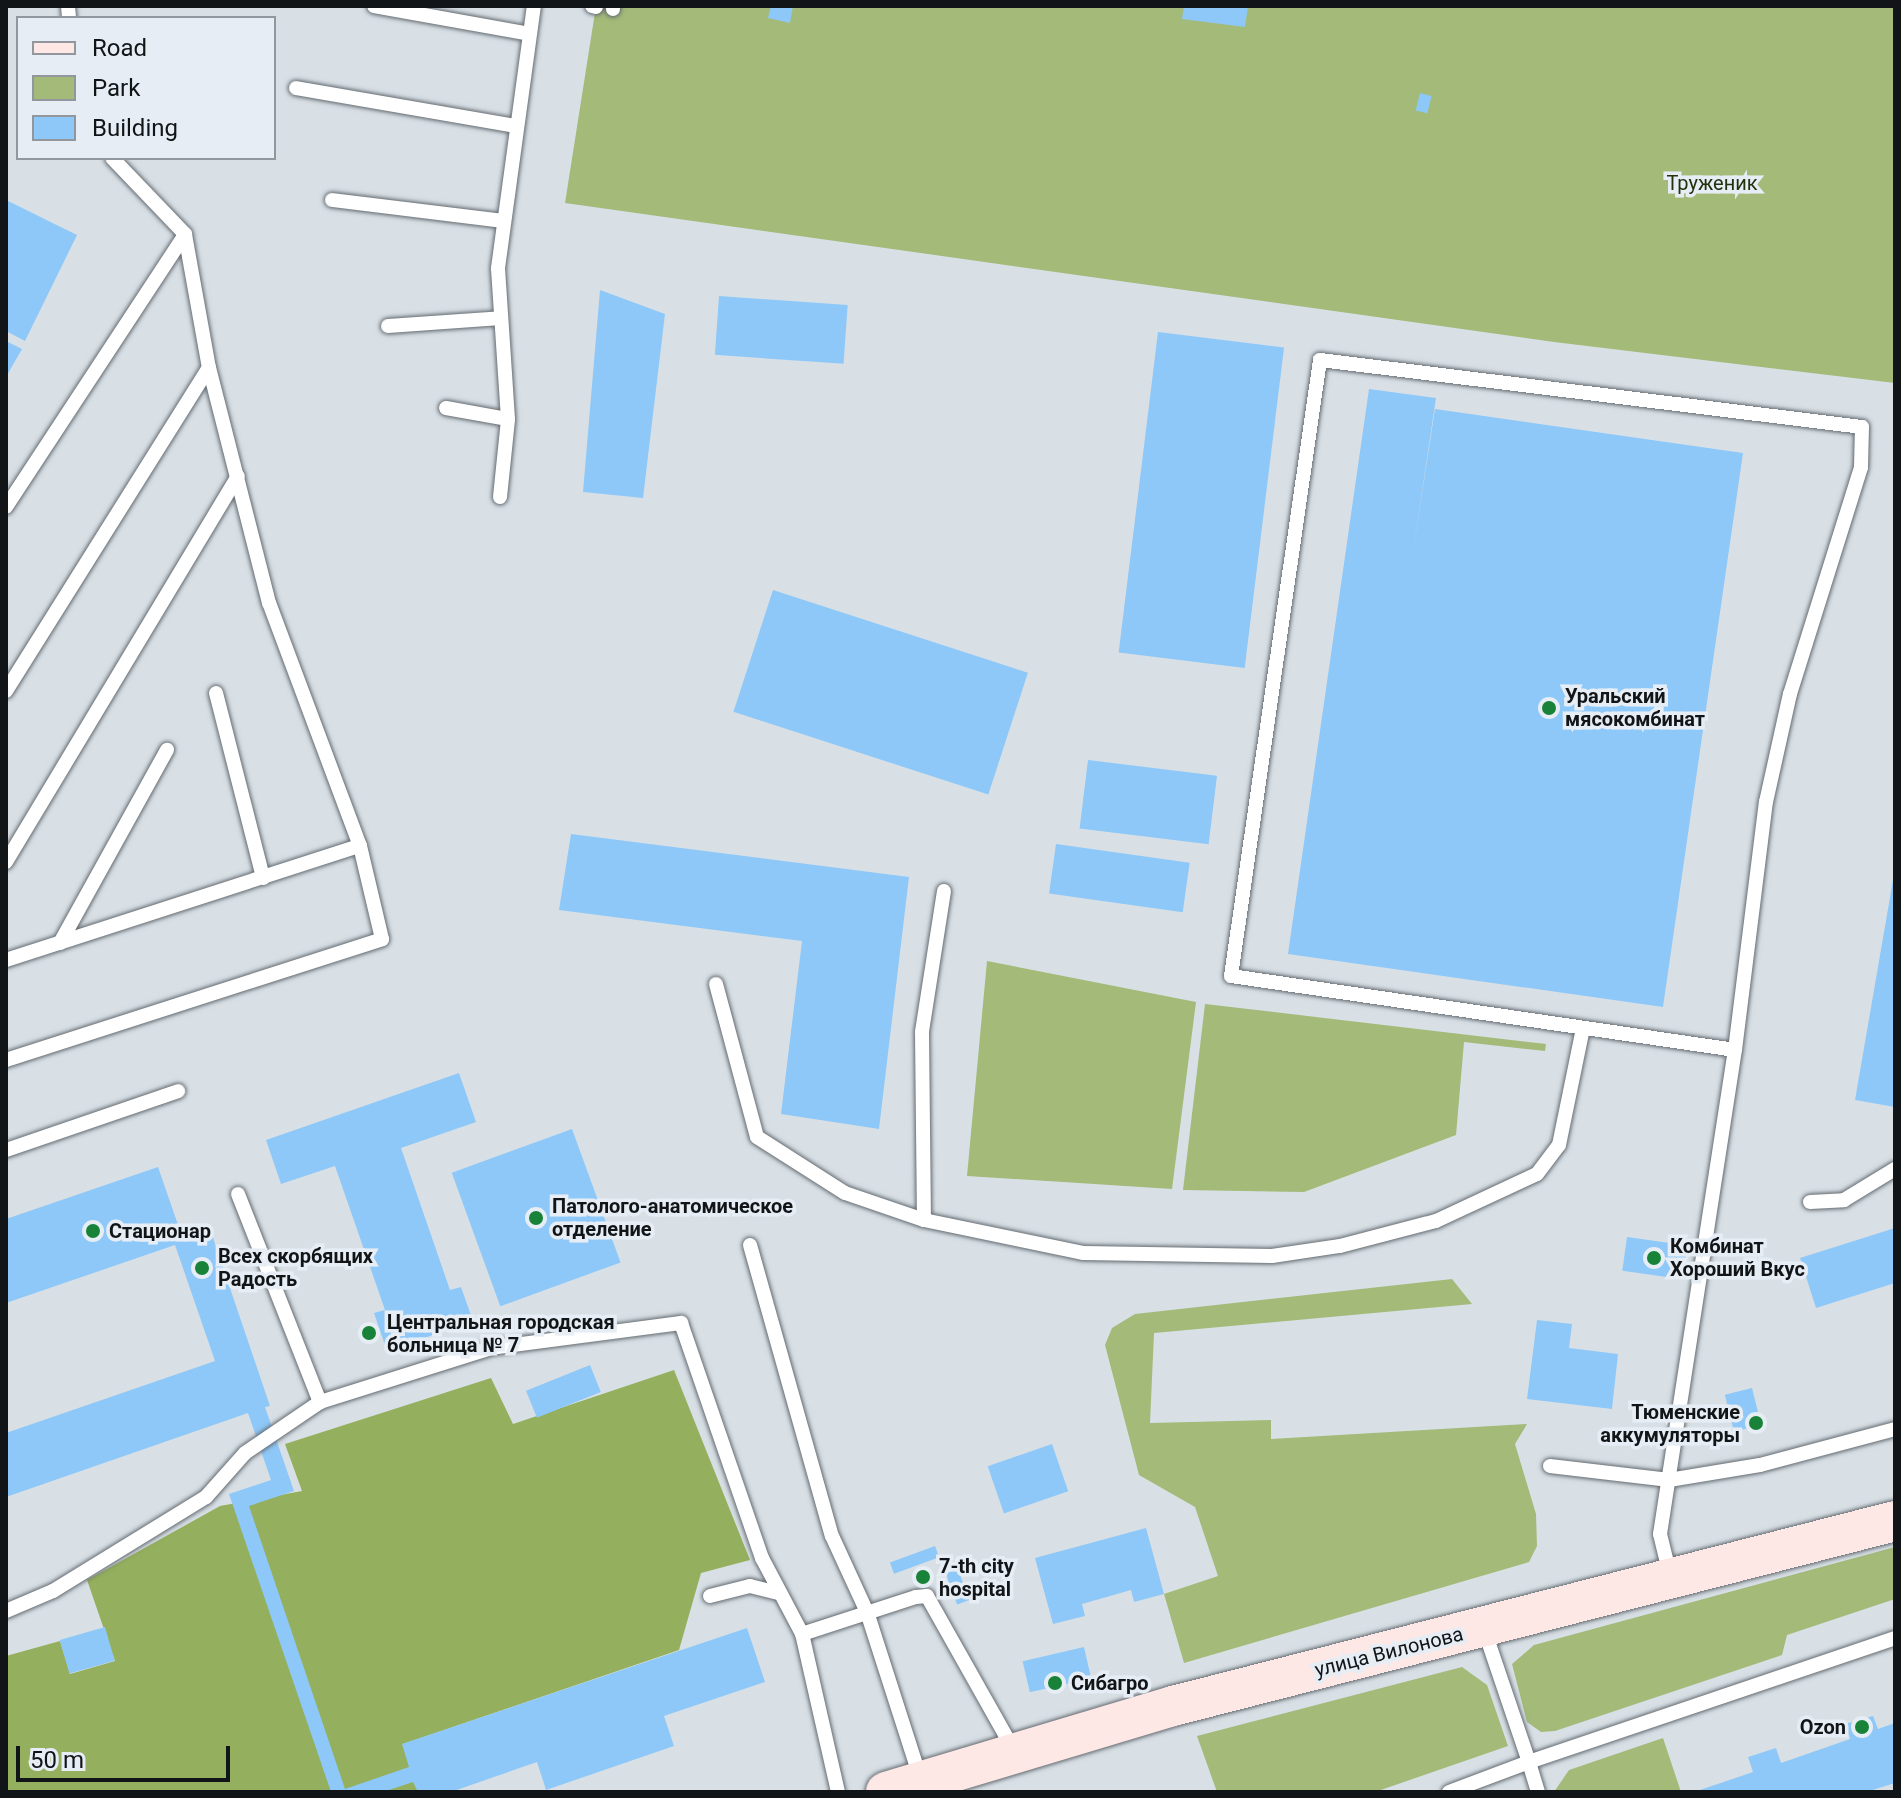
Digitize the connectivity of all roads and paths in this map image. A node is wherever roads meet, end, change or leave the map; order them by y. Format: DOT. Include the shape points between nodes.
graph roads {
  1 [pos="374,6"];
  2 [pos="534,6"];
  3 [pos="530,34"];
  4 [pos="296,88"];
  5 [pos="517,126"];
  6 [pos="114,160"];
  7 [pos="332,200"];
  8 [pos="503,221"];
  9 [pos="185,234"];
  10 [pos="501,318"];
  11 [pos="388,326"];
  12 [pos="209,368"];
  13 [pos="446,408"];
  14 [pos="508,419"];
  15 [pos="238,476"];
  16 [pos="500,497"];
  17 [pos="6,507"];
  18 [pos="6,691"];
  19 [pos="216,693"];
  20 [pos="167,750"];
  21 [pos="360,846"];
  22 [pos="6,862"];
  23 [pos="263,878"];
  24 [pos="944,891"];
  25 [pos="60,943"];
  26 [pos="6,960"];
  27 [pos="716,984"];
  28 [pos="1583,1028"];
  29 [pos="1735,1050"];
  30 [pos="6,1060"];
  31 [pos="178,1091"];
  32 [pos="6,1150"];
  33 [pos="1895,1169"];
  34 [pos="238,1194"];
  35 [pos="1810,1202"];
  36 [pos="924,1220"];
  37 [pos="750,1245"];
  38 [pos="320,1402"];
  39 [pos="1895,1429"];
  40 [pos="1550,1466"];
  41 [pos="1669,1480"];
  42 [pos="1895,1521"];
  43 [pos="1672,1580"];
  44 [pos="779,1593"];
  45 [pos="710,1596"];
  46 [pos="6,1611"];
  47 [pos="867,1612"];
  48 [pos="1483,1629"];
  49 [pos="802,1634"];
  50 [pos="1895,1638"];
  51 [pos="1016,1752"];
  52 [pos="1529,1762"];
  53 [pos="904,1786"];
  54 [pos="838,1792"];
  55 [pos="1449,1792"];
  56 [pos="1538,1792"];
  1 -- 3 [label="lane"];
  2 -- 3 [label="lane"];
  3 -- 5 [label="lane"];
  4 -- 5 [label="lane"];
  5 -- 8 [label="lane"];
  6 -- 9 [label="lane"];
  7 -- 8 [label="lane"];
  8 -- 10 [label="lane"];
  9 -- 12 [label="lane"];
  9 -- 17 [label="lane"];
  10 -- 11 [label="lane"];
  10 -- 14 [label="lane"];
  12 -- 15 [label="lane"];
  12 -- 18 [label="lane"];
  13 -- 14 [label="lane"];
  14 -- 16 [label="lane"];
  15 -- 21 [label="lane" via="269,603"];
  15 -- 22 [label="lane"];
  19 -- 23 [label="lane"];
  20 -- 25 [label="lane"];
  21 -- 23 [label="lane"];
  21 -- 30 [label="lane" via="382,939"];
  23 -- 25 [label="lane"];
  24 -- 36 [label="lane" via="922,1032"];
  25 -- 26 [label="lane"];
  27 -- 36 [label="lane" via="757,1137 845,1193"];
  28 -- 29 [label="lane"];
  28 -- 29 [label="lane" via="1231,976 1320,360 1862,427 1861,467 1790,694 1766,802"];
  28 -- 36 [label="lane" via="1559,1145 1537,1174 1436,1221 1340,1246 1272,1256 1083,1253"];
  29 -- 41 [label="lane"];
  31 -- 32 [label="lane"];
  33 -- 35 [label="lane" via="1844,1200"];
  34 -- 38 [label="lane"];
  37 -- 47 [label="lane" via="832,1536"];
  38 -- 44 [label="lane" via="491,1348 681,1323"];
  38 -- 46 [label="lane" via="245,1453 206,1497 53,1591"];
  39 -- 41 [label="lane" via="1760,1465"];
  40 -- 41 [label="lane"];
  41 -- 43 [label="lane" via="1660,1534"];
  42 -- 43 [label="street, улица Вилонова"];
  43 -- 48 [label="street, улица Вилонова"];
  44 -- 45 [label="lane" via="750,1586"];
  44 -- 49 [label="lane"];
  47 -- 49 [label="lane"];
  47 -- 51 [label="lane" via="927,1596"];
  47 -- 53 [label="lane"];
  48 -- 51 [label="street, улица Вилонова"];
  48 -- 52 [label="lane"];
  49 -- 54 [label="lane"];
  50 -- 52 [label="lane"];
  51 -- 53 [label="street, улица Вилонова"];
  52 -- 55 [label="lane"];
  52 -- 56 [label="lane"];
}
